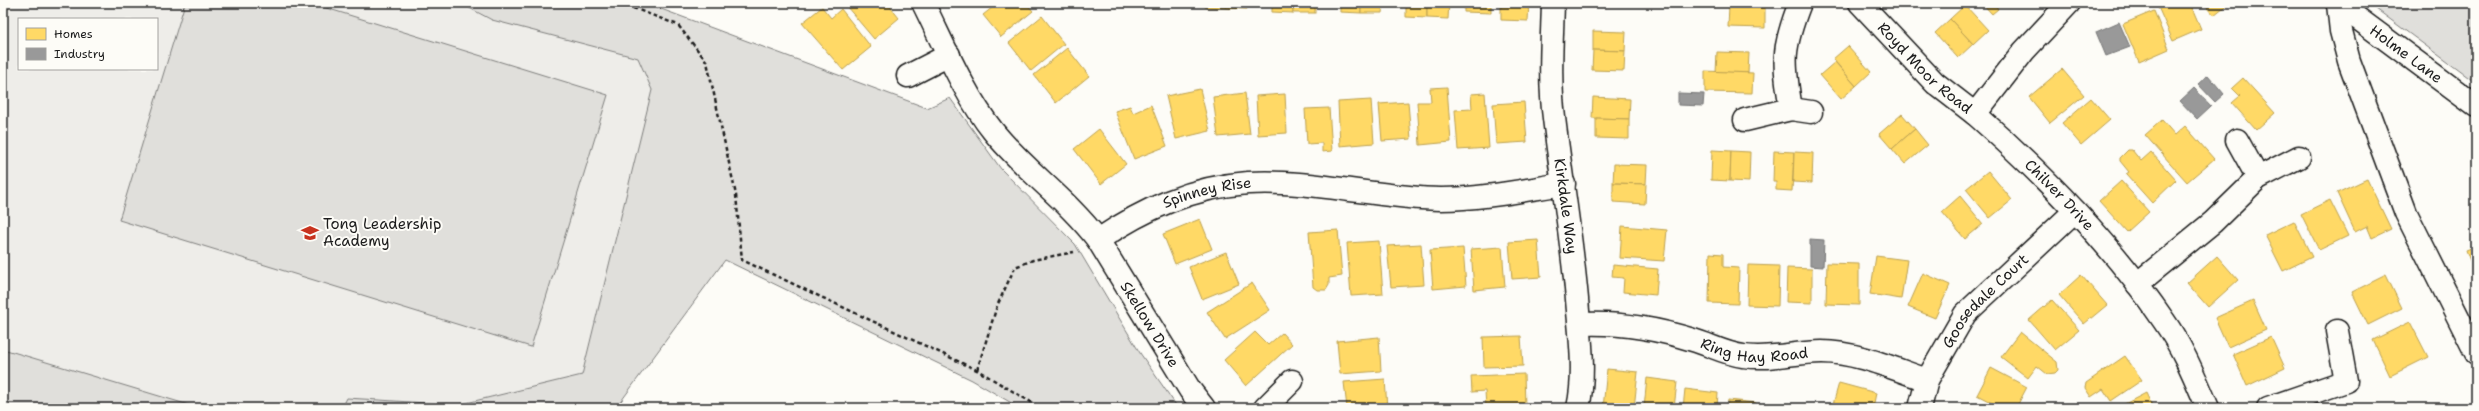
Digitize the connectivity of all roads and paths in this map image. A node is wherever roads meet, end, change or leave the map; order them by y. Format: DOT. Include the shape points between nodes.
graph roads {
  1 [pos="620,3"];
  2 [pos="923,3"];
  3 [pos="1553,3"];
  4 [pos="1800,3"];
  5 [pos="1860,3"];
  6 [pos="2069,3"];
  7 [pos="2338,4"];
  8 [pos="949,55"];
  9 [pos="908,76"];
  10 [pos="2476,106"];
  11 [pos="1975,114"];
  12 [pos="1745,120"];
  13 [pos="2237,140"];
  14 [pos="2299,156"];
  15 [pos="2258,178"];
  16 [pos="1564,184"];
  17 [pos="2075,211"];
  18 [pos="1098,240"];
  19 [pos="2137,284"];
  20 [pos="1580,324"];
  21 [pos="2337,331"];
  22 [pos="2476,353"];
  23 [pos="977,370"];
  24 [pos="1927,380"];
  25 [pos="1292,381"];
  26 [pos="2275,406"];
  27 [pos="1041,408"];
  28 [pos="1204,408"];
  29 [pos="1265,408"];
  30 [pos="1578,408"];
  31 [pos="1920,408"];
  32 [pos="2208,408"];
  1 -- 23 [label="path" via="678,25 707,62 736,195 742,260"];
  2 -- 8 [label="street"];
  3 -- 16 [label="street, Kirkdale Way" via="1553,110"];
  4 -- 12 [label="street" via="1788,33 1784,53 1801,111"];
  5 -- 11 [label="street, Royd Moor Road" via="1935,83"];
  6 -- 11 [label="street, Royd Moor Road" via="2024,51"];
  7 -- 10 [label="street, Holme Lane"];
  7 -- 22 [label="street" via="2341,31 2349,61 2406,213"];
  8 -- 9 [label="street"];
  8 -- 18 [label="street" via="992,131 1083,220"];
  11 -- 17 [label="street, Chilver Drive" via="2024,157"];
  13 -- 15 [label="street"];
  14 -- 15 [label="street"];
  15 -- 19 [label="street" via="2213,222"];
  16 -- 18 [label="street, Spinney Rise" via="1476,197 1442,199 1275,183 1223,185 1196,191 1148,210"];
  16 -- 20 [label="street, Kirkdale Way"];
  17 -- 19 [label="street, Chilver Drive"];
  17 -- 24 [label="street, Goosedale Court" via="1965,314"];
  18 -- 23 [label="path" via="1079,251 1033,260 1015,267 997,306"];
  18 -- 28 [label="street, Skellow Drive" via="1190,390"];
  19 -- 32 [label="street, Chilver Drive" via="2165,322 2187,360"];
  20 -- 24 [label="street, Ring Hay Road" via="1639,326 1674,334 1742,356 1764,358 1822,352 1843,354"];
  20 -- 30 [label="street, Kirkdale Way" via="1582,366"];
  21 -- 26 [label="street" via="2346,381"];
  23 -- 27 [label="path"];
  24 -- 31 [label="street, Goosedale Court"];
  25 -- 29 [label="street"];
}
